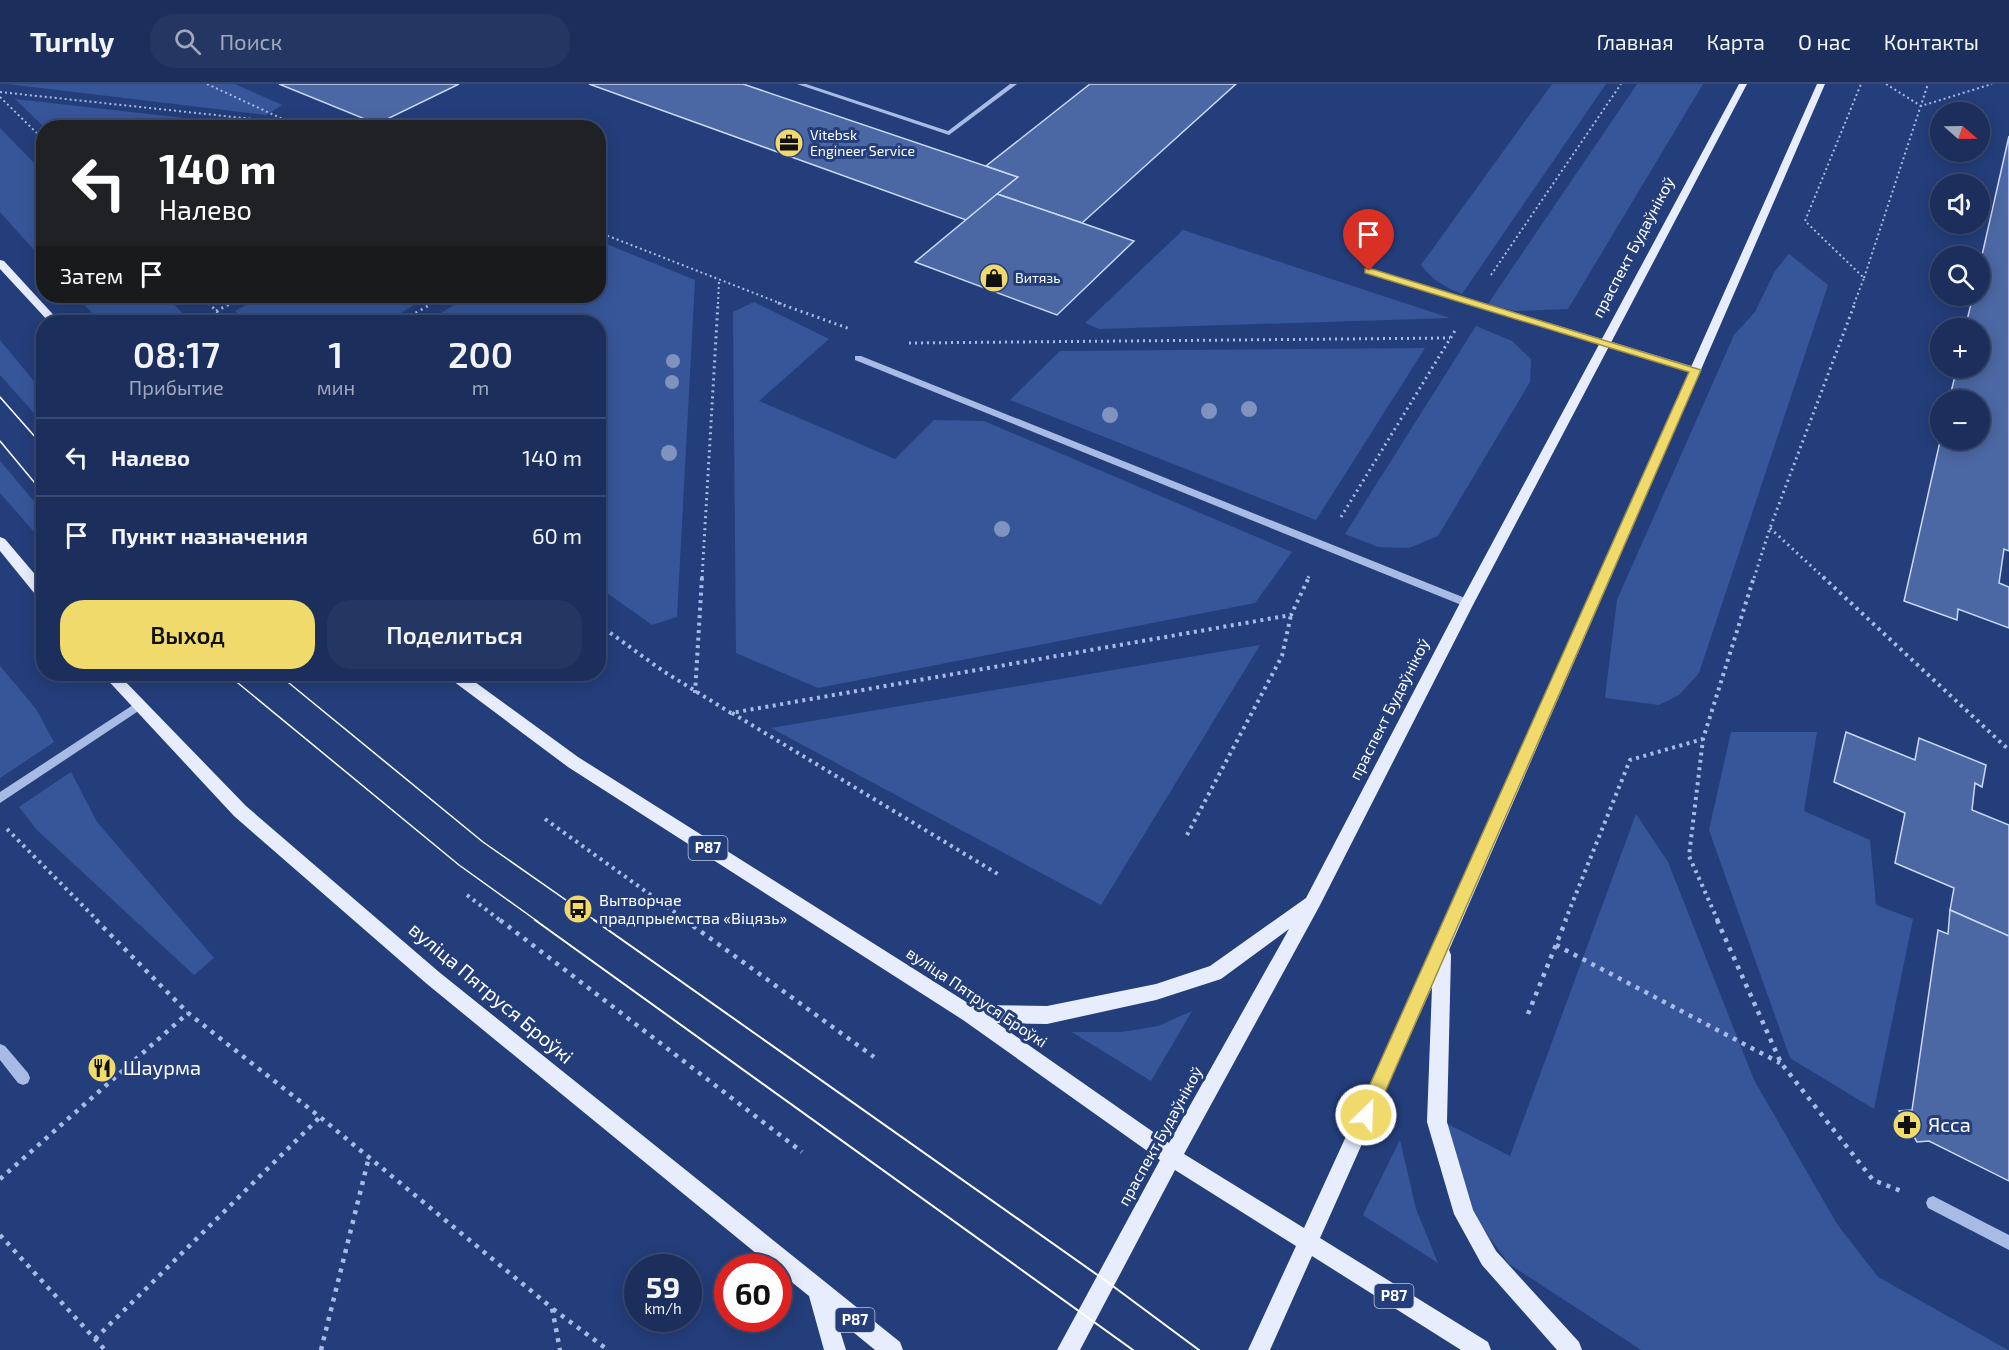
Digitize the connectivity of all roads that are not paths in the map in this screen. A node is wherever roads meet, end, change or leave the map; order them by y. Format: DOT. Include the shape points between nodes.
graph roads {
  1 [pos="800,84"];
  2 [pos="1014,84"];
  3 [pos="1743,84"];
  4 [pos="1821,84"];
  5 [pos="0,263"];
  6 [pos="1369,271"];
  7 [pos="36,302"];
  8 [pos="37,303"];
  9 [pos="48,315"];
  10 [pos="1606,344"];
  11 [pos="858,358"];
  12 [pos="1695,370"];
  13 [pos="0,542"];
  14 [pos="36,585"];
  15 [pos="1467,603"];
  16 [pos="116,681"];
  17 [pos="463,681"];
  18 [pos="139,705"];
  19 [pos="0,798"];
  20 [pos="1313,902"];
  21 [pos="1442,946"];
  22 [pos="969,1014"];
  23 [pos="0,1050"];
  24 [pos="23,1078"];
  25 [pos="1172,1157"];
  26 [pos="1933,1203"];
  27 [pos="1308,1243"];
  28 [pos="2009,1243"];
  29 [pos="818,1291"];
  30 [pos="835,1350"];
  31 [pos="892,1350"];
  32 [pos="1068,1350"];
  33 [pos="1260,1350"];
  34 [pos="1480,1350"];
  35 [pos="1571,1350"];
  1 -- 2 [label="street" via="949,132"];
  3 -- 10 [label="main road, праспект Будаўнікоў"];
  4 -- 12 [label="main road"];
  5 -- 7 [label="main road"];
  6 -- 10 [label="street"];
  8 -- 9 [label="main road"];
  10 -- 12 [label="street"];
  10 -- 15 [label="main road, праспект Будаўнікоў"];
  11 -- 15 [label="street"];
  12 -- 21 [label="main road"];
  13 -- 14 [label="main road"];
  15 -- 20 [label="main road, праспект Будаўнікоў"];
  16 -- 18 [label="main road, вуліца Пятруся Броўкі / Р87"];
  17 -- 22 [label="main road, вуліца Пятруся Броўкі / Р87" via="573,762"];
  18 -- 19 [label="street"];
  18 -- 29 [label="main road, вуліца Пятруся Броўкі / Р87" via="240,811 433,978"];
  20 -- 22 [label="main road" via="1215,973 1156,992 1047,1015"];
  20 -- 25 [label="main road, праспект Будаўнікоў"];
  21 -- 27 [label="main road"];
  21 -- 35 [label="main road" via="1437,1122 1464,1214 1489,1258"];
  22 -- 25 [label="main road, вуліца Пятруся Броўкі / Р87"];
  23 -- 24 [label="street"];
  25 -- 27 [label="main road, вуліца Пятруся Броўкі / Р87"];
  25 -- 32 [label="main road, праспект Будаўнікоў"];
  26 -- 28 [label="street"];
  27 -- 33 [label="main road"];
  27 -- 34 [label="main road, вуліца Пятруся Броўкі / Р87"];
  29 -- 30 [label="main road"];
  29 -- 31 [label="main road, вуліца Пятруся Броўкі / Р87"];
}
